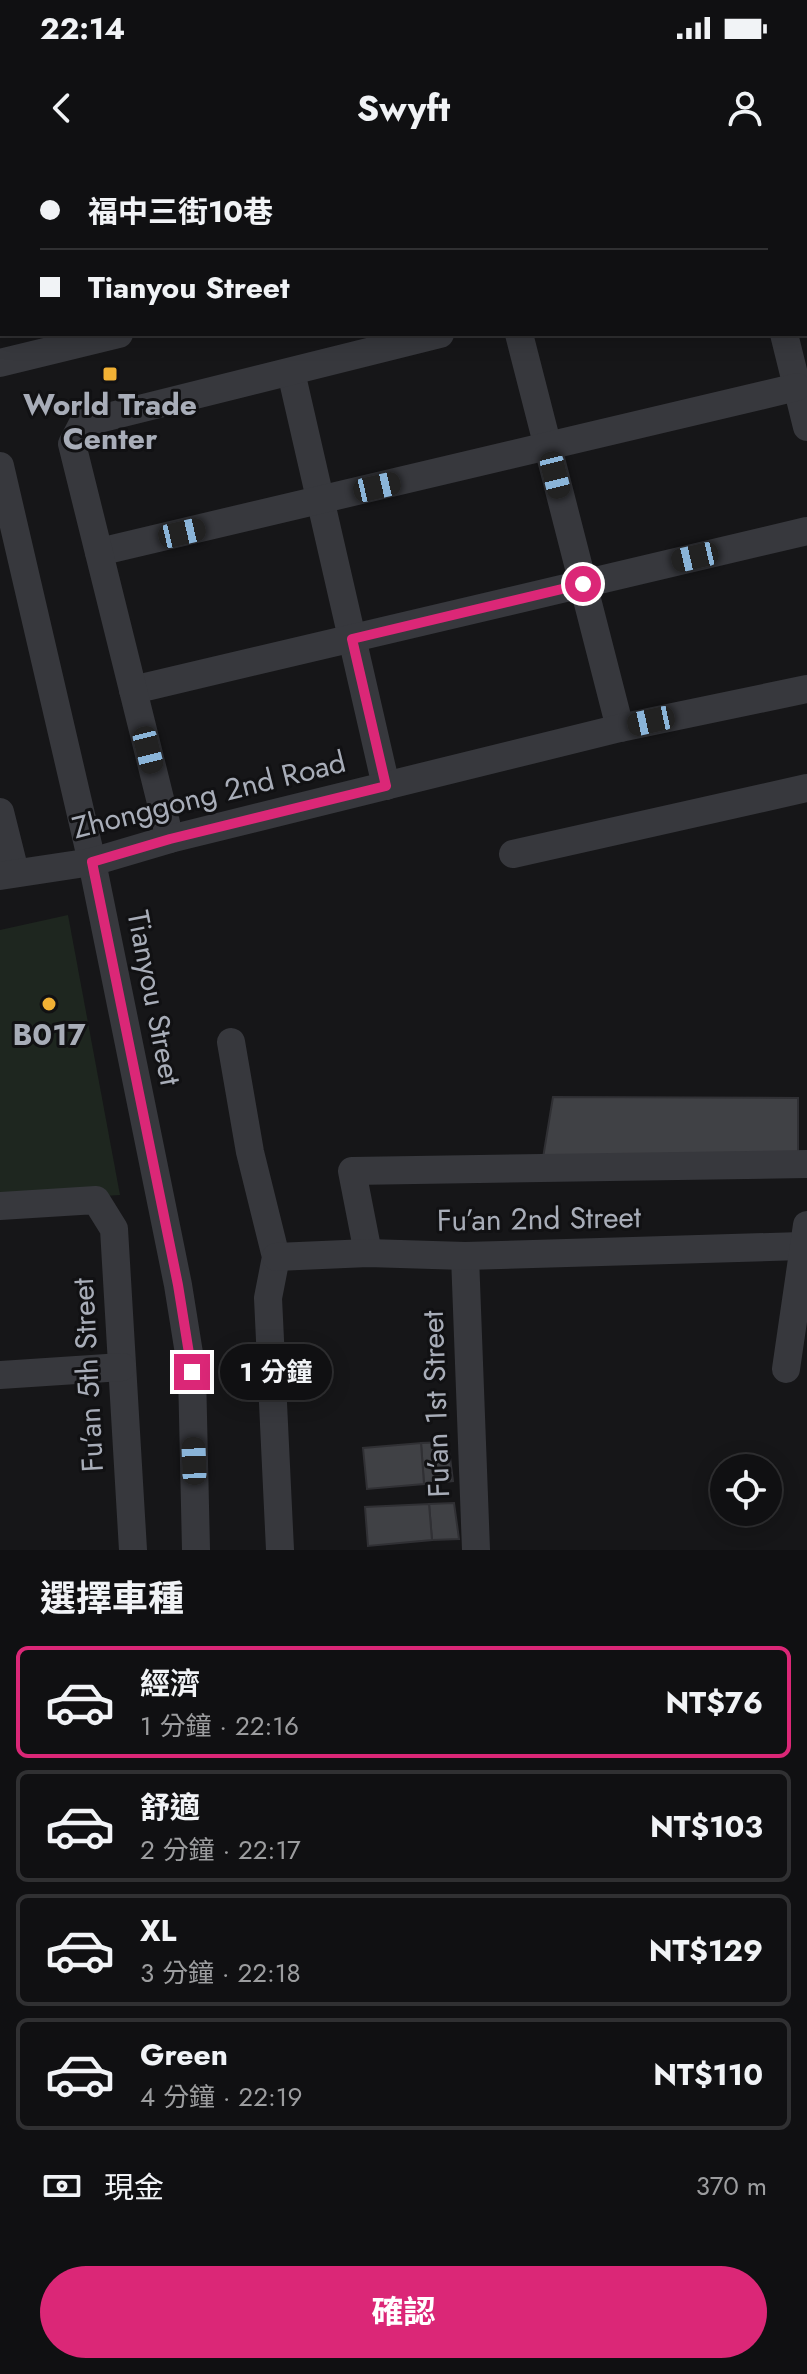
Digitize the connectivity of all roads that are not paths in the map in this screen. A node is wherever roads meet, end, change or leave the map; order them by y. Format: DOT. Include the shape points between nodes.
graph roads {
  1 [pos="111,336"];
  2 [pos="432,336"];
  3 [pos="520,336"];
  4 [pos="785,336"];
  5 [pos="0,363"];
  6 [pos="291,372"];
  7 [pos="804,410"];
  8 [pos="548,447"];
  9 [pos="0,466"];
  10 [pos="320,500"];
  11 [pos="807,531"];
  12 [pos="99,552"];
  13 [pos="583,584"];
  14 [pos="352,639"];
  15 [pos="807,689"];
  16 [pos="133,690"];
  17 [pos="620,728"];
  18 [pos="386,786"];
  19 [pos="807,788"];
  20 [pos="0,812"];
  21 [pos="170,839"];
  22 [pos="513,854"];
  23 [pos="92,862"];
  24 [pos="7,874"];
  25 [pos="231,1042"];
  26 [pos="807,1164"];
  27 [pos="0,1206"];
  28 [pos="805,1236"];
  29 [pos="368,1253"];
  30 [pos="465,1256"];
  31 [pos="276,1257"];
  32 [pos="122,1367"];
  33 [pos="786,1369"];
  34 [pos="0,1375"];
  35 [pos="133,1550"];
  36 [pos="196,1550"];
  37 [pos="280,1550"];
  38 [pos="476,1550"];
  1 -- 5 [label="street"];
  2 -- 6 [label="street"];
  3 -- 8 [label="street"];
  4 -- 7 [label="street"];
  6 -- 10 [label="street"];
  6 -- 12 [label="street" via="83,423 72,444"];
  7 -- 8 [label="street"];
  8 -- 10 [label="street"];
  8 -- 13 [label="street"];
  9 -- 23 [label="street, Tianyou Street"];
  10 -- 12 [label="street"];
  10 -- 14 [label="street"];
  11 -- 13 [label="street"];
  12 -- 16 [label="street"];
  13 -- 14 [label="street"];
  13 -- 17 [label="street"];
  14 -- 16 [label="street"];
  14 -- 18 [label="street"];
  15 -- 17 [label="street, Zhonggong 2nd Road"];
  16 -- 21 [label="street"];
  17 -- 18 [label="street, Zhonggong 2nd Road"];
  18 -- 21 [label="street, Zhonggong 2nd Road"];
  19 -- 22 [label="street"];
  20 -- 24 [label="street"];
  21 -- 23 [label="street, Zhonggong 2nd Road"];
  23 -- 24 [label="street, Zhonggong 2nd Road"];
  23 -- 36 [label="street, Tianyou Street" via="190,1358"];
  25 -- 31 [label="street"];
  26 -- 29 [label="street" via="352,1171"];
  27 -- 32 [label="street, Fu’an 5th Street" via="96,1200 114,1229"];
  28 -- 30 [label="street, Fu’an 2nd Street"];
  28 -- 33 [label="street, Fu’an 2nd Street"];
  29 -- 30 [label="street, Fu’an 2nd Street"];
  29 -- 31 [label="street, Fu’an 2nd Street"];
  30 -- 38 [label="street, Fu’an 1st Street"];
  31 -- 37 [label="street" via="268,1298"];
  32 -- 34 [label="street"];
  32 -- 35 [label="street, Fu’an 5th Street"];
}
